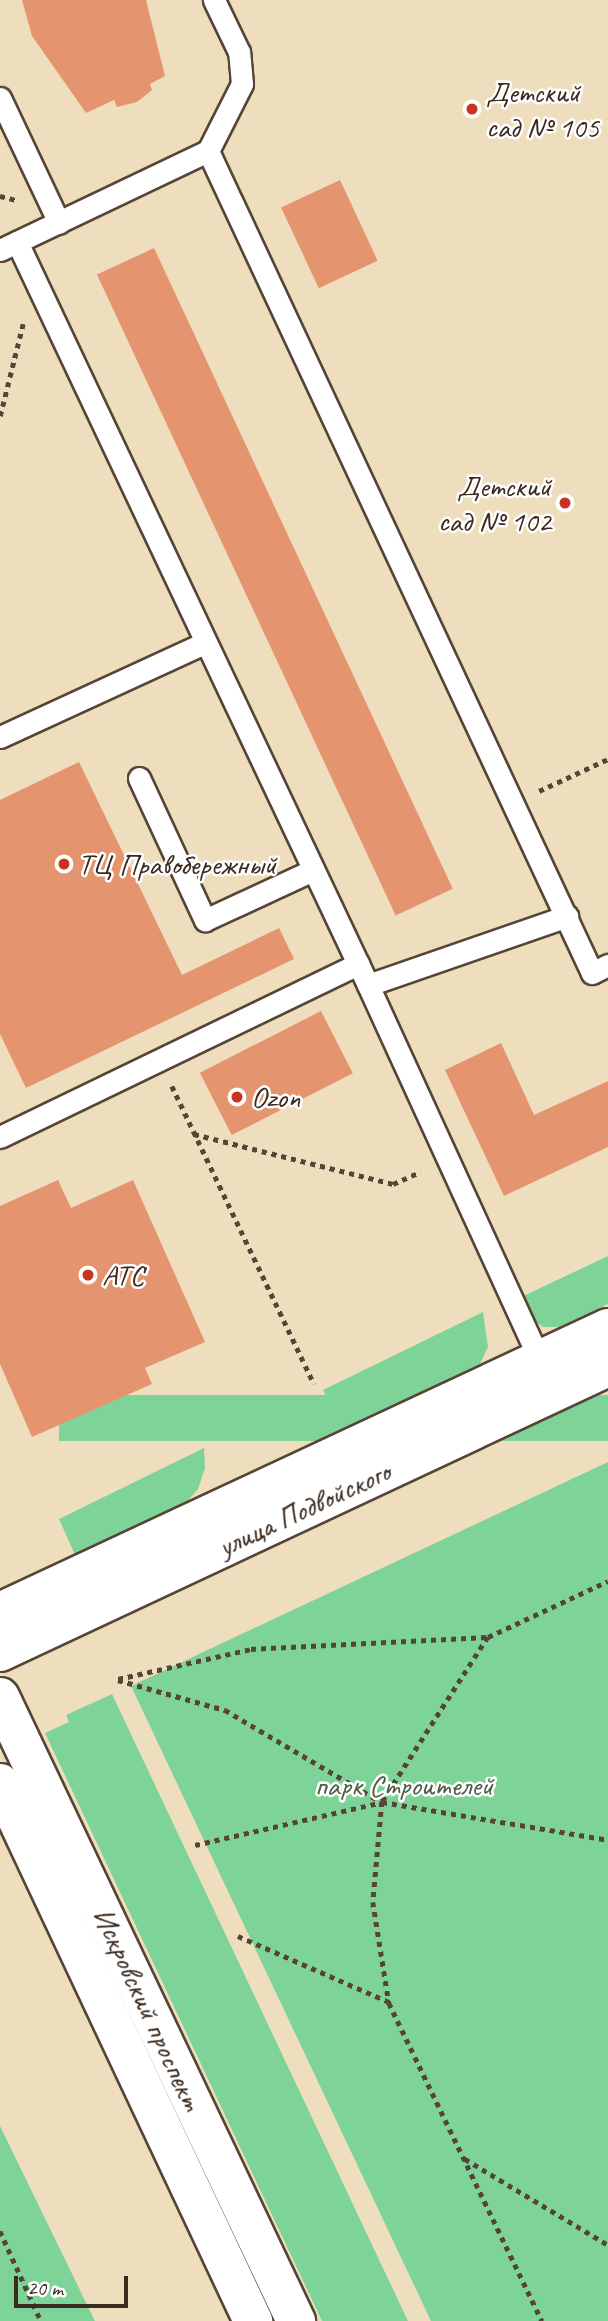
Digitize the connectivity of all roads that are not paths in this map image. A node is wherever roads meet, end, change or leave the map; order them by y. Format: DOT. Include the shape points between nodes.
graph roads {
  1 [pos="214,0"];
  2 [pos="0,99"];
  3 [pos="208,151"];
  4 [pos="59,223"];
  5 [pos="8,246"];
  6 [pos="204,643"];
  7 [pos="0,737"];
  8 [pos="139,778"];
  9 [pos="313,870"];
  10 [pos="567,916"];
  11 [pos="358,964"];
  12 [pos="608,965"];
  13 [pos="368,985"];
  14 [pos="0,1137"];
  15 [pos="608,1328"];
  16 [pos="608,1367"];
  17 [pos="547,1376"];
  18 [pos="0,1612"];
  19 [pos="0,1652"];
  20 [pos="0,1697"];
  21 [pos="0,1783"];
  22 [pos="253,2321"];
  23 [pos="296,2321"];
  1 -- 3 [label="lane" via="239,52 242,84"];
  2 -- 4 [label="lane"];
  3 -- 4 [label="lane"];
  3 -- 10 [label="lane"];
  4 -- 5 [label="lane"];
  5 -- 6 [label="lane" via="34,279"];
  6 -- 7 [label="lane"];
  6 -- 9 [label="lane"];
  8 -- 9 [label="lane" via="205,920"];
  9 -- 11 [label="lane"];
  10 -- 12 [label="lane" via="592,973"];
  10 -- 13 [label="lane"];
  11 -- 13 [label="lane"];
  11 -- 14 [label="lane"];
  13 -- 17 [label="lane"];
  15 -- 17 [label="street, улица Подвойского"];
  16 -- 17 [label="street, улица Подвойского"];
  17 -- 18 [label="street, улица Подвойского"];
  17 -- 19 [label="street, улица Подвойского"];
  20 -- 23 [label="street, Искровский проспект"];
  21 -- 22 [label="street, Искровский проспект"];
}
